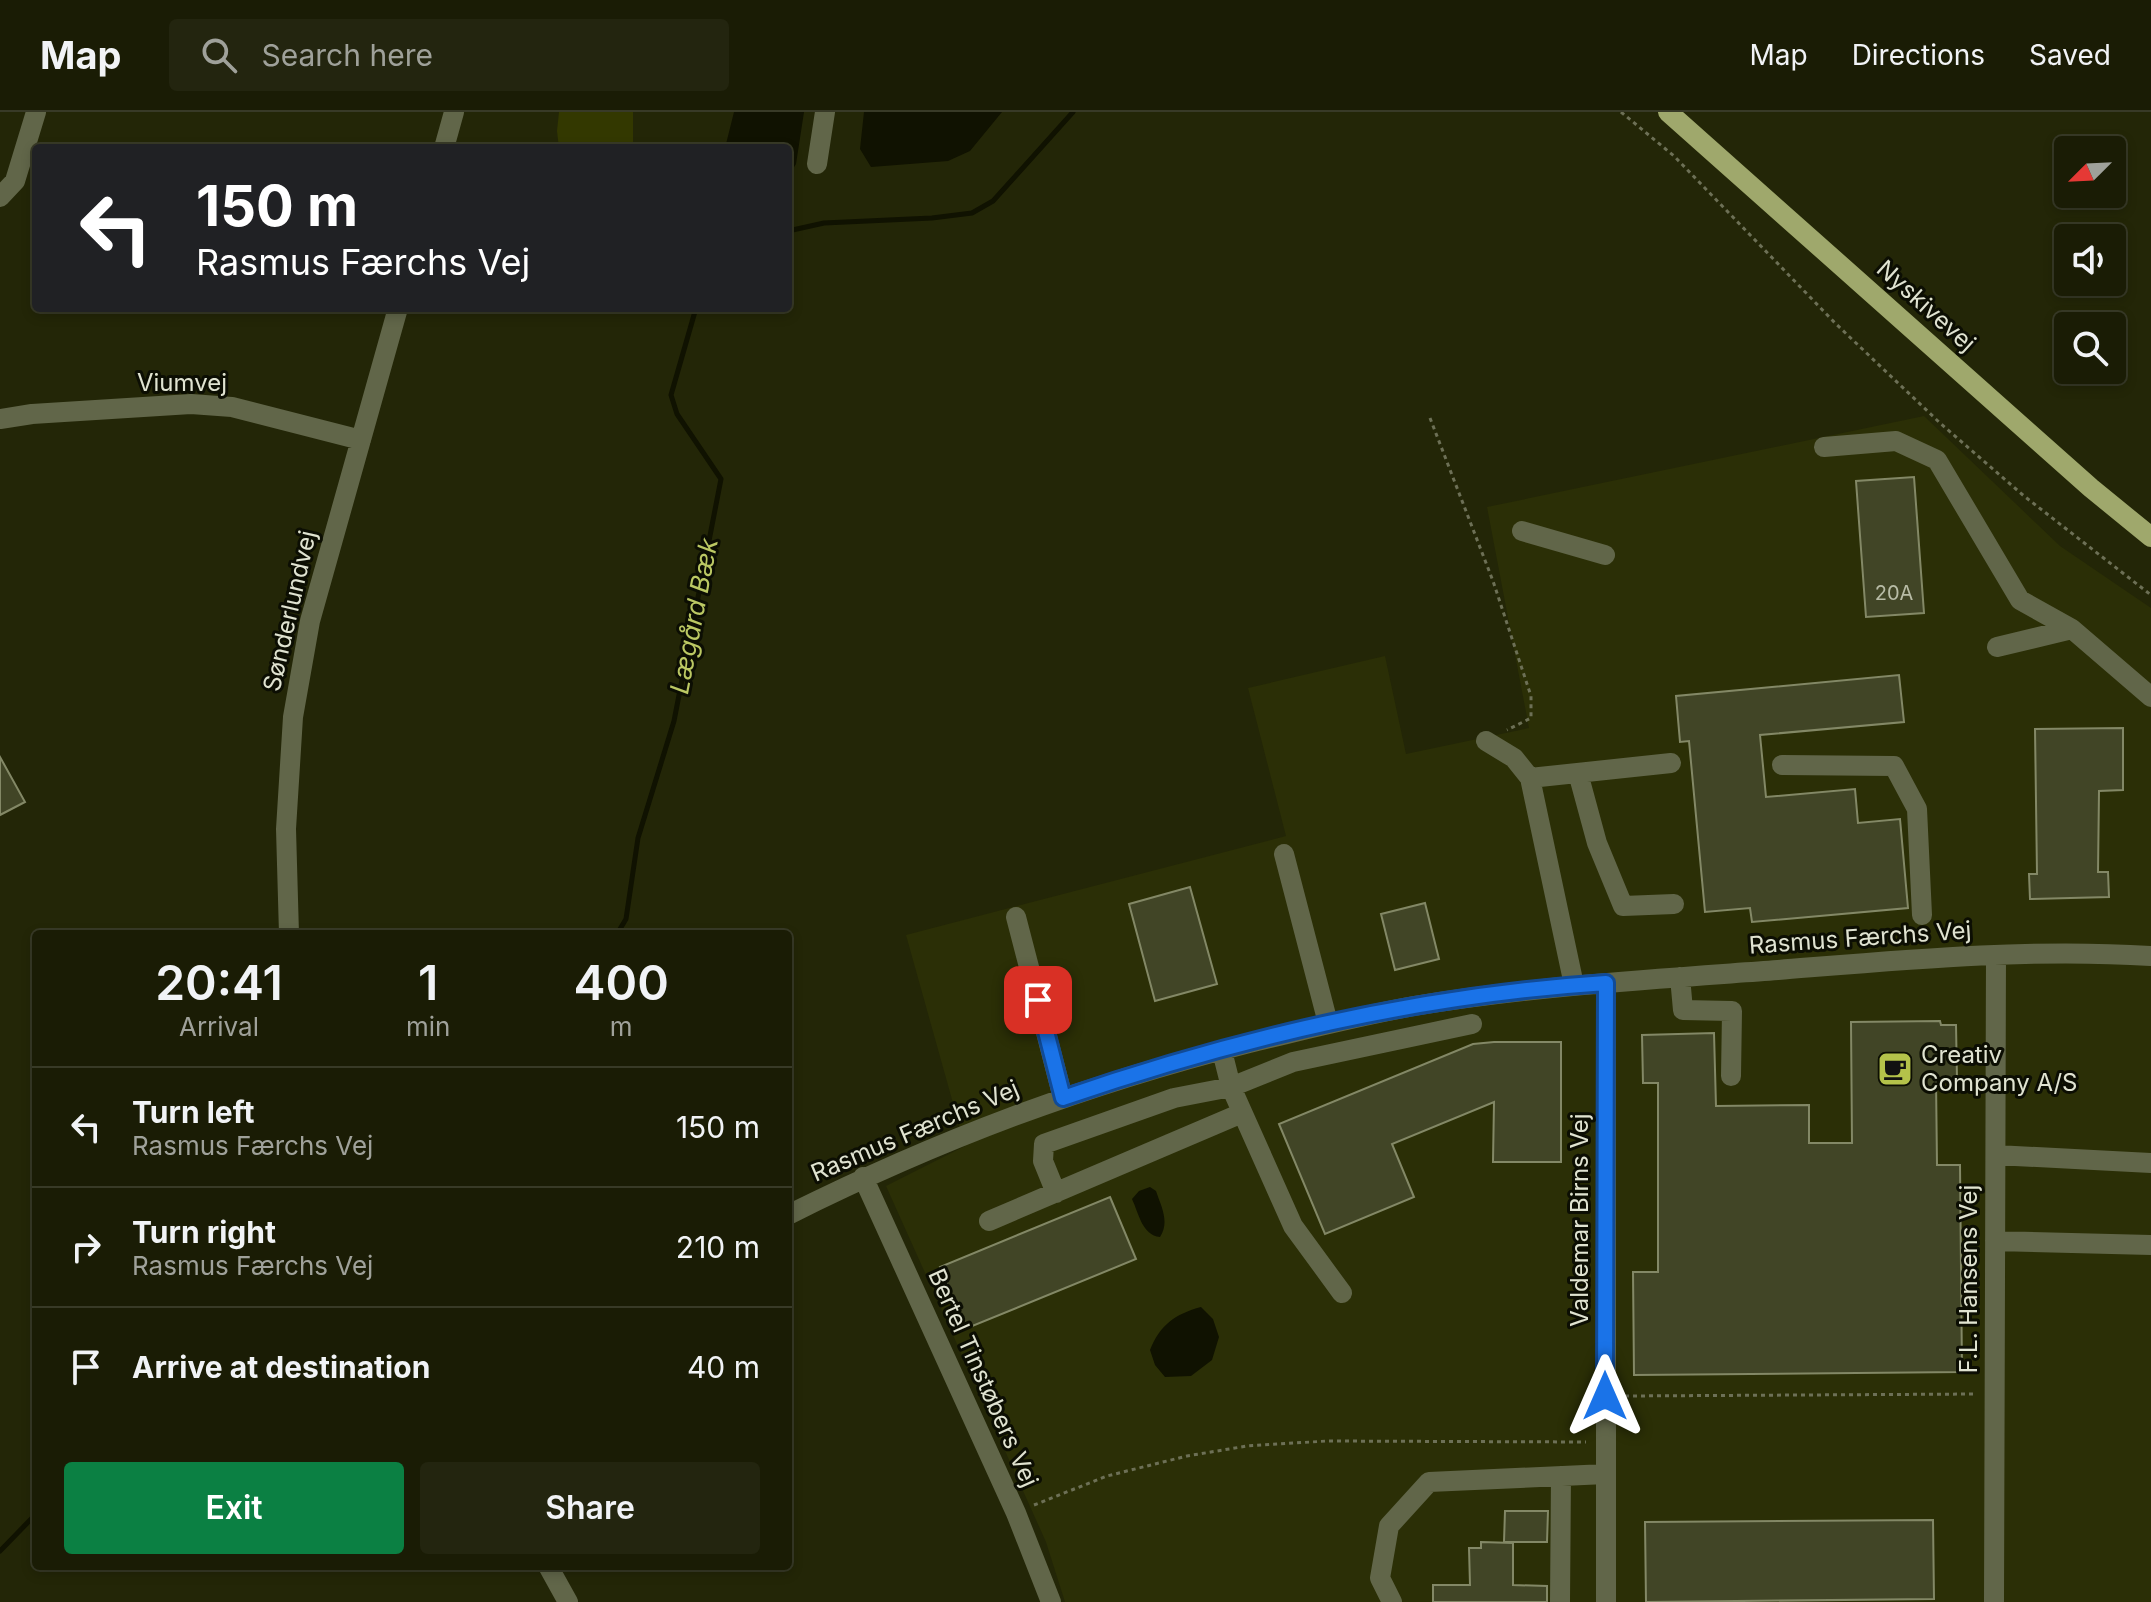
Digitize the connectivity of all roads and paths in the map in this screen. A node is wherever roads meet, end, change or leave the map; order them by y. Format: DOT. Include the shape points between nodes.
graph roads {
  1 [pos="36,112"];
  2 [pos="454,112"];
  3 [pos="825,112"];
  4 [pos="1621,112"];
  5 [pos="1668,112"];
  6 [pos="445,144"];
  7 [pos="817,164"];
  8 [pos="0,197"];
  9 [pos="397,312"];
  10 [pos="1430,418"];
  11 [pos="0,419"];
  12 [pos="361,440"];
  13 [pos="1824,447"];
  14 [pos="1522,531"];
  15 [pos="2151,537"];
  16 [pos="1605,555"];
  17 [pos="2151,595"];
  18 [pos="2072,629"];
  19 [pos="1997,647"];
  20 [pos="2151,697"];
  21 [pos="1486,741"];
  22 [pos="1671,763"];
  23 [pos="1782,765"];
  24 [pos="1578,773"];
  25 [pos="1530,778"];
  26 [pos="1284,854"];
  27 [pos="1674,904"];
  28 [pos="1922,915"];
  29 [pos="1016,917"];
  30 [pos="289,930"];
  31 [pos="1996,956"];
  32 [pos="2151,956"];
  33 [pos="1680,977"];
  34 [pos="1606,983"];
  35 [pos="1574,985"];
  36 [pos="1328,1023"];
  37 [pos="1472,1024"];
  38 [pos="1222,1051"];
  39 [pos="1731,1076"];
  40 [pos="1231,1087"];
  41 [pos="1063,1098"];
  42 [pos="1242,1113"];
  43 [pos="1996,1155"];
  44 [pos="2151,1163"];
  45 [pos="863,1177"];
  46 [pos="1056,1193"];
  47 [pos="792,1213"];
  48 [pos="989,1221"];
  49 [pos="1995,1241"];
  50 [pos="2151,1245"];
  51 [pos="1342,1293"];
  52 [pos="1994,1394"];
  53 [pos="1605,1396"];
  54 [pos="1605,1442"];
  55 [pos="1606,1474"];
  56 [pos="1561,1476"];
  57 [pos="1016,1513"];
  58 [pos="550,1570"];
  59 [pos="568,1602"];
  60 [pos="1051,1602"];
  61 [pos="1392,1602"];
  62 [pos="1560,1602"];
  63 [pos="1606,1602"];
  64 [pos="1994,1602"];
  1 -- 8 [label="street" via="15,181"];
  2 -- 6 [label="street"];
  3 -- 7 [label="street"];
  4 -- 17 [label="path" via="1674,156 1940,423"];
  5 -- 15 [label="main road, Nyskivevej"];
  9 -- 12 [label="street, Sønderlundvej"];
  10 -- 21 [label="path" via="1531,696 1531,718"];
  11 -- 12 [label="street, Viumvej" via="191,404 232,407"];
  12 -- 30 [label="street, Sønderlundvej" via="310,621 293,717 286,829"];
  13 -- 18 [label="street" via="1896,441 1937,460 2020,600"];
  14 -- 16 [label="street"];
  18 -- 19 [label="street"];
  18 -- 20 [label="street"];
  21 -- 25 [label="street" via="1514,758"];
  22 -- 24 [label="street"];
  23 -- 28 [label="street" via="1894,766 1917,809"];
  24 -- 25 [label="street"];
  24 -- 27 [label="street" via="1597,843 1623,906"];
  25 -- 35 [label="street"];
  26 -- 36 [label="street"];
  29 -- 41 [label="street"];
  31 -- 32 [label="street, Rasmus Færchs Vej"];
  31 -- 33 [label="street, Rasmus Færchs Vej"];
  31 -- 43 [label="street, F.L. Hansens Vej"];
  33 -- 34 [label="street, Rasmus Færchs Vej"];
  33 -- 39 [label="street" via="1683,1010 1732,1011"];
  34 -- 35 [label="street, Rasmus Færchs Vej"];
  34 -- 53 [label="street, Valdemar Birns Vej"];
  35 -- 36 [label="street, Rasmus Færchs Vej"];
  36 -- 38 [label="street, Rasmus Færchs Vej"];
  37 -- 40 [label="street" via="1293,1062"];
  38 -- 40 [label="street"];
  38 -- 41 [label="street, Rasmus Færchs Vej"];
  40 -- 42 [label="street"];
  40 -- 46 [label="street" via="1174,1098 1044,1144 1043,1161"];
  41 -- 45 [label="street, Rasmus Færchs Vej"];
  42 -- 46 [label="street"];
  42 -- 51 [label="street" via="1293,1226"];
  43 -- 44 [label="street"];
  43 -- 49 [label="street, F.L. Hansens Vej"];
  45 -- 47 [label="street, Rasmus Færchs Vej"];
  45 -- 57 [label="street, Bertel Tinstøbers Vej"];
  46 -- 48 [label="street"];
  49 -- 50 [label="street"];
  49 -- 52 [label="street, F.L. Hansens Vej"];
  52 -- 53 [label="path"];
  52 -- 64 [label="street, F.L. Hansens Vej"];
  53 -- 54 [label="street, Valdemar Birns Vej"];
  54 -- 55 [label="street, Valdemar Birns Vej"];
  54 -- 57 [label="path" via="1327,1441 1247,1446 1107,1476"];
  55 -- 56 [label="street"];
  55 -- 63 [label="street, Valdemar Birns Vej"];
  56 -- 61 [label="street" via="1429,1482 1389,1526 1380,1578"];
  56 -- 62 [label="street"];
  57 -- 60 [label="street, Bertel Tinstøbers Vej"];
  58 -- 59 [label="street"];
}
